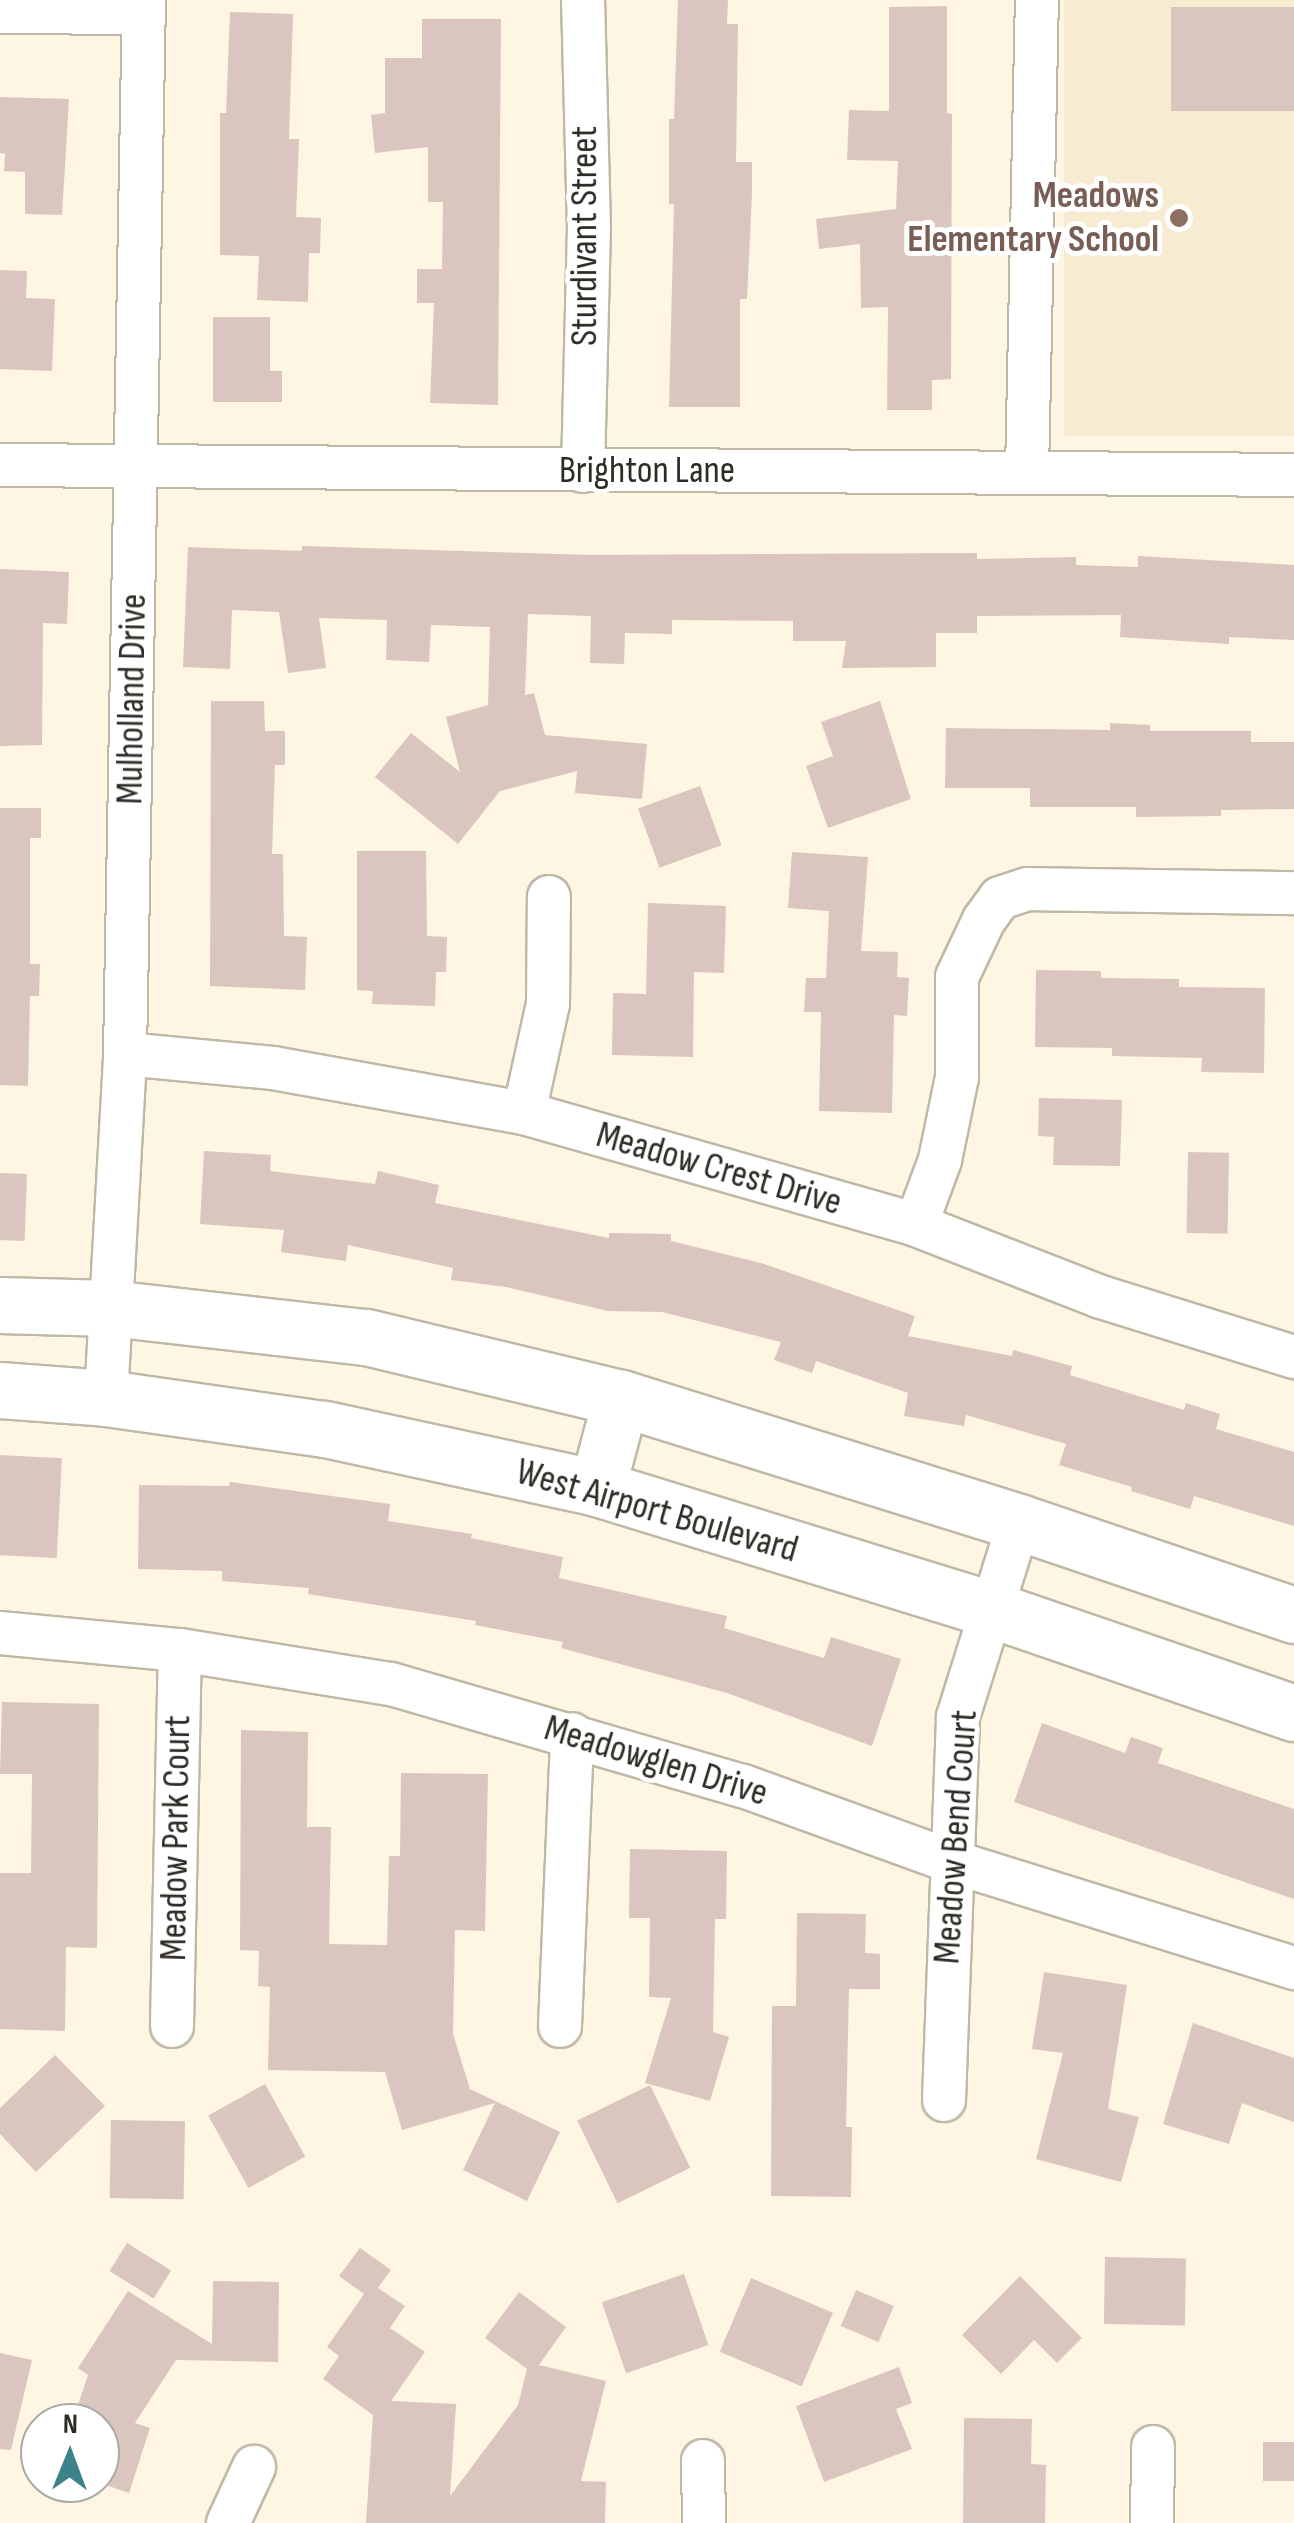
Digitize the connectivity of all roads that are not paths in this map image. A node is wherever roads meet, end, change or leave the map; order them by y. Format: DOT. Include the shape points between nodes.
graph roads {
  1 [pos="583,0"];
  2 [pos="1037,0"];
  3 [pos="144,7"];
  4 [pos="0,12"];
  5 [pos="0,464"];
  6 [pos="137,468"];
  7 [pos="583,472"];
  8 [pos="1027,472"];
  9 [pos="1294,475"];
  10 [pos="1294,893"];
  11 [pos="549,897"];
  12 [pos="125,1054"];
  13 [pos="524,1113"];
  14 [pos="916,1225"];
  15 [pos="0,1305"];
  16 [pos="110,1308"];
  17 [pos="1294,1357"];
  18 [pos="0,1390"];
  19 [pos="106,1398"];
  20 [pos="621,1398"];
  21 [pos="597,1488"];
  22 [pos="1019,1522"];
  23 [pos="990,1609"];
  24 [pos="1294,1615"];
  25 [pos="0,1633"];
  26 [pos="180,1650"];
  27 [pos="1294,1713"];
  28 [pos="572,1734"];
  29 [pos="950,1861"];
  30 [pos="1294,1968"];
  31 [pos="172,2026"];
  32 [pos="560,2026"];
  33 [pos="944,2100"];
  34 [pos="1153,2447"];
  35 [pos="703,2462"];
  36 [pos="254,2467"];
  37 [pos="228,2523"];
  38 [pos="704,2523"];
  39 [pos="1152,2523"];
  1 -- 7 [label="street, Sturdivant Street"];
  2 -- 8 [label="street"];
  3 -- 4 [label="street"];
  3 -- 6 [label="street, Mulholland Drive"];
  5 -- 6 [label="street, Brighton Lane"];
  6 -- 7 [label="street, Brighton Lane"];
  6 -- 12 [label="street, Mulholland Drive"];
  7 -- 8 [label="street, Brighton Lane"];
  8 -- 9 [label="street, Brighton Lane"];
  10 -- 14 [label="street" via="1028,889 1000,898 956,977 957,1077 940,1160"];
  11 -- 13 [label="street" via="548,1004"];
  12 -- 13 [label="street, Meadow Crest Drive" via="273,1068"];
  12 -- 16 [label="street, Mulholland Drive"];
  13 -- 14 [label="street, Meadow Crest Drive"];
  14 -- 17 [label="street, Meadow Crest Drive" via="1101,1297"];
  15 -- 16 [label="main road"];
  16 -- 19 [label="street, Mulholland Drive"];
  16 -- 20 [label="main road" via="366,1336"];
  18 -- 19 [label="main road, West Airport Boulevard"];
  19 -- 21 [label="main road, West Airport Boulevard" via="325,1429"];
  20 -- 21 [label="main road"];
  20 -- 22 [label="main road"];
  21 -- 23 [label="main road, West Airport Boulevard"];
  22 -- 23 [label="street, Meadow Bend Court"];
  22 -- 24 [label="main road"];
  23 -- 27 [label="main road, West Airport Boulevard"];
  23 -- 29 [label="street, Meadow Bend Court" via="958,1717"];
  25 -- 26 [label="street, Meadowglen Drive"];
  26 -- 28 [label="street, Meadowglen Drive" via="391,1684"];
  26 -- 31 [label="street, Meadow Park Court"];
  28 -- 29 [label="street, Meadowglen Drive" via="743,1786"];
  28 -- 32 [label="street"];
  29 -- 30 [label="street, Meadowglen Drive"];
  29 -- 33 [label="street, Meadow Bend Court"];
  34 -- 39 [label="street"];
  35 -- 38 [label="street"];
  36 -- 37 [label="street"];
}
